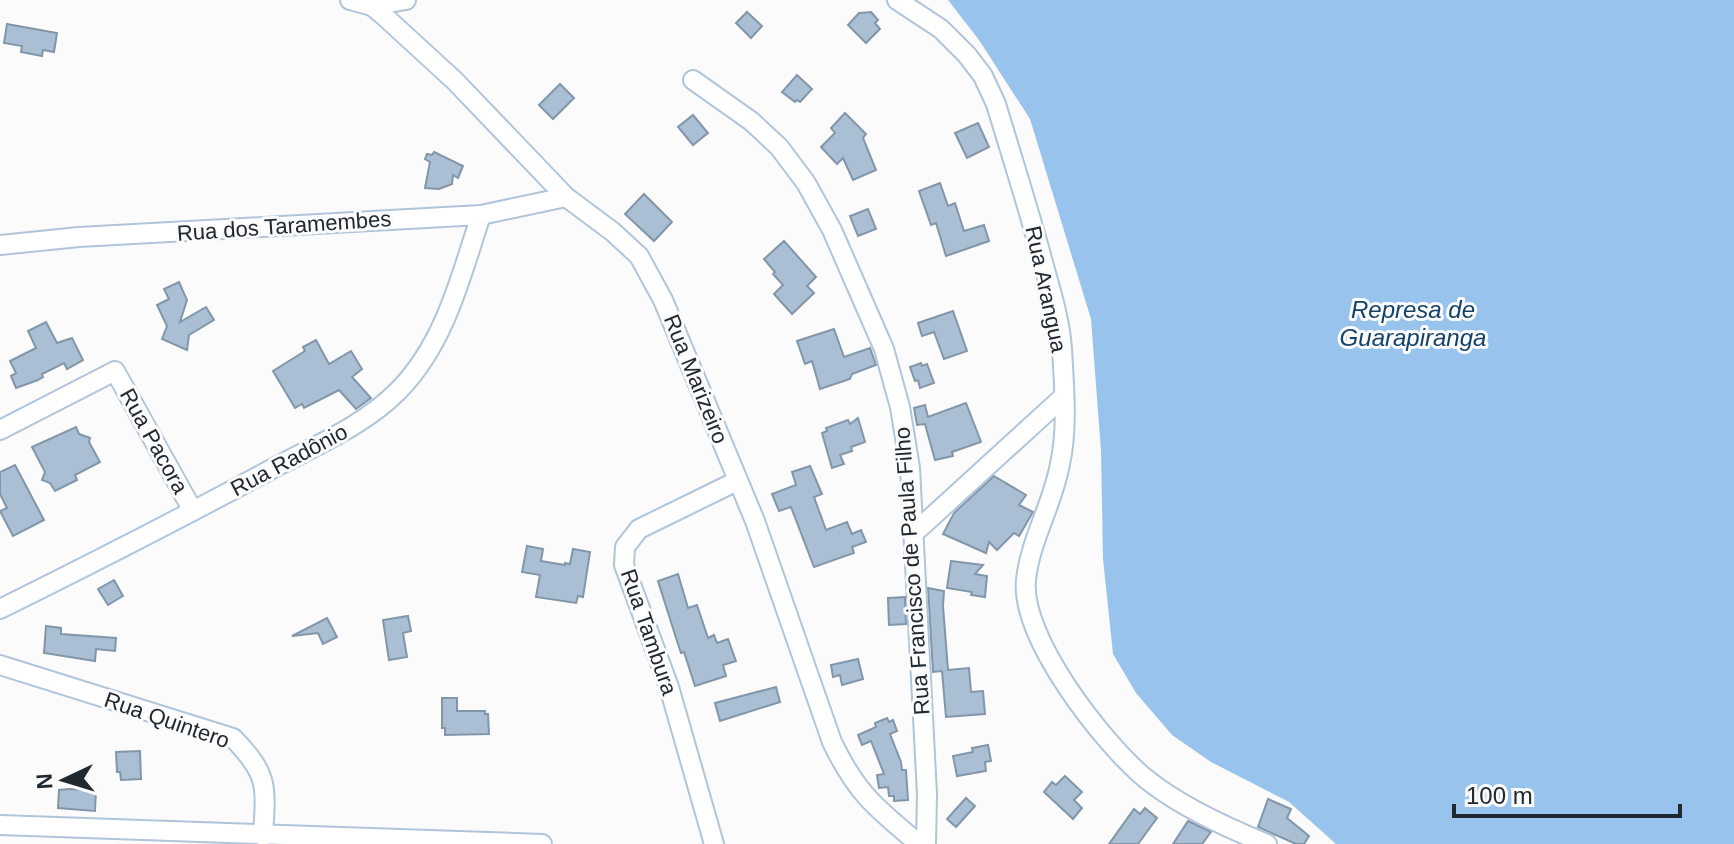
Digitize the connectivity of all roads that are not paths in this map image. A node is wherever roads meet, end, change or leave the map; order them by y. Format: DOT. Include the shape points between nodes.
graph roads {
  1 [pos="406,0"];
  2 [pos="897,0"];
  3 [pos="363,2"];
  4 [pos="693,80"];
  5 [pos="566,197"];
  6 [pos="481,215"];
  7 [pos="0,245"];
  8 [pos="1062,398"];
  9 [pos="0,430"];
  10 [pos="737,481"];
  11 [pos="193,511"];
  12 [pos="913,534"];
  13 [pos="0,609"];
  14 [pos="0,665"];
  15 [pos="0,825"];
  16 [pos="263,836"];
  17 [pos="542,844"];
  18 [pos="714,844"];
  19 [pos="919,844"];
  20 [pos="926,844"];
  21 [pos="1267,844"];
  1 -- 3 [label="street"];
  2 -- 8 [label="street, Rua Arangua" via="941,29 967,55 996,104 1050,289 1062,346"];
  3 -- 5 [label="street, Rua Marizeiro" via="455,81"];
  4 -- 12 [label="street, Rua Francisco de Paula Filho" via="779,147 832,230 884,349 900,407"];
  5 -- 6 [label="street, Rua dos Taramembes"];
  5 -- 10 [label="street, Rua Marizeiro" via="639,256 663,300"];
  6 -- 7 [label="street, Rua dos Taramembes"];
  6 -- 11 [label="street, Rua Radônio" via="443,323 399,391 358,423"];
  8 -- 12 [label="street"];
  8 -- 21 [label="street, Rua Arangua" via="1060,467 1026,580 1030,620 1038,639 1070,691 1145,778 1193,809"];
  9 -- 11 [label="street, Rua Pacora" via="115,371"];
  10 -- 18 [label="street, Rua Tambura" via="639,529 625,547 624,565 669,687"];
  10 -- 19 [label="street, Rua Marizeiro" via="848,775 868,801"];
  11 -- 13 [label="street, Rua Radônio"];
  12 -- 20 [label="street, Rua Francisco de Paula Filho"];
  14 -- 16 [label="street, Rua Quintero" via="233,738 262,774"];
  15 -- 16 [label="street"];
  16 -- 17 [label="street"];
}
